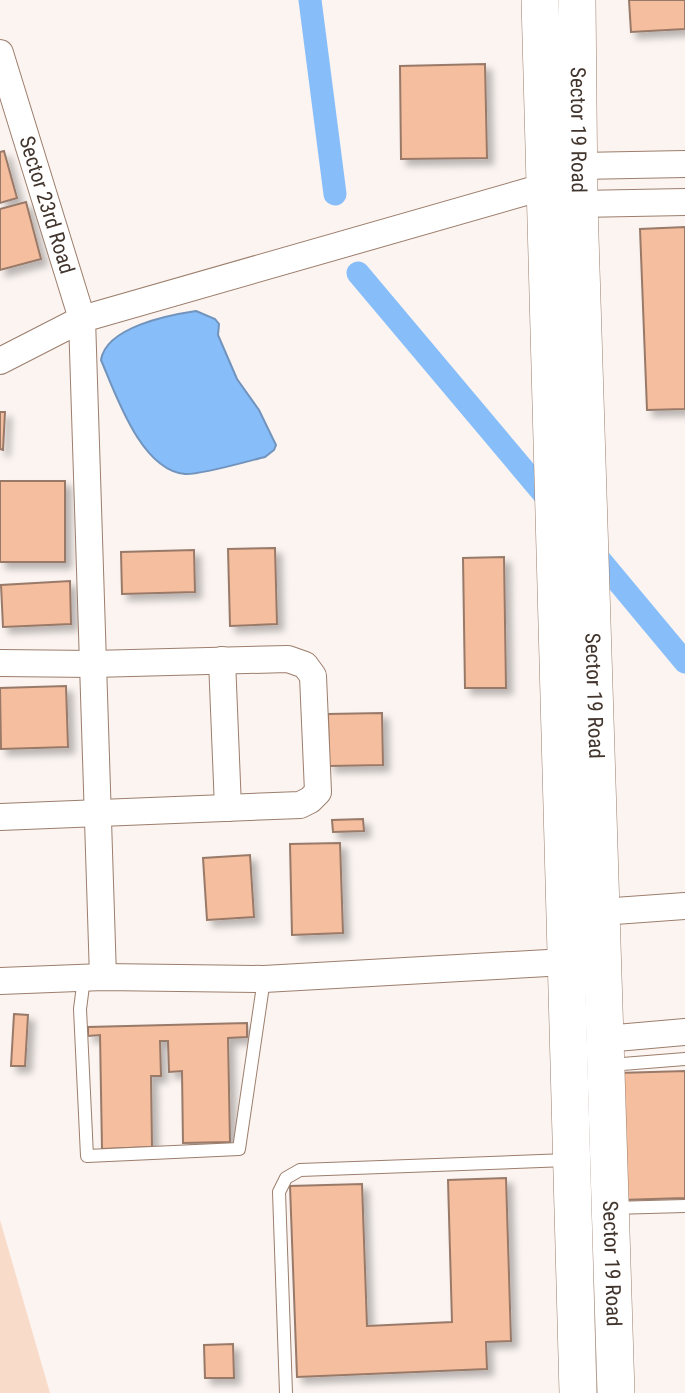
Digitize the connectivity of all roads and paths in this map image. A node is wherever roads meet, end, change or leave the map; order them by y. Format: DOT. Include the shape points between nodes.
graph roads {
  1 [pos="540,0"];
  2 [pos="577,0"];
  3 [pos="0,52"];
  4 [pos="685,164"];
  5 [pos="579,166"];
  6 [pos="543,187"];
  7 [pos="685,202"];
  8 [pos="579,204"];
  9 [pos="82,319"];
  10 [pos="0,361"];
  11 [pos="222,660"];
  12 [pos="0,663"];
  13 [pos="93,664"];
  14 [pos="228,808"];
  15 [pos="98,813"];
  16 [pos="0,817"];
  17 [pos="685,906"];
  18 [pos="601,912"];
  19 [pos="603,960"];
  20 [pos="565,962"];
  21 [pos="94,978"];
  22 [pos="264,979"];
  23 [pos="0,981"];
  24 [pos="685,1032"];
  25 [pos="606,1052"];
  26 [pos="685,1059"];
  27 [pos="571,1159"];
  28 [pos="685,1206"];
  29 [pos="610,1208"];
  30 [pos="286,1393"];
  31 [pos="578,1393"];
  32 [pos="616,1393"];
  1 -- 6 [label="street, Sector 19 Road"];
  2 -- 5 [label="street, Sector 19 Road"];
  3 -- 9 [label="street, Sector 23rd Road"];
  4 -- 5 [label="street"];
  5 -- 6 [label="street"];
  5 -- 8 [label="street, Sector 19 Road"];
  6 -- 8 [label="street"];
  6 -- 9 [label="street"];
  6 -- 20 [label="street, Sector 19 Road"];
  7 -- 8 [label="street"];
  8 -- 18 [label="street, Sector 19 Road"];
  9 -- 10 [label="street"];
  9 -- 13 [label="street, Sector 23rd Road"];
  11 -- 13 [label="street"];
  11 -- 14 [label="street"];
  11 -- 14 [label="street" via="288,659 313,676 318,792 300,805"];
  12 -- 13 [label="street"];
  13 -- 15 [label="street, Sector 23rd Road"];
  14 -- 15 [label="street"];
  15 -- 16 [label="street"];
  15 -- 21 [label="street, Sector 23rd Road"];
  17 -- 18 [label="street"];
  18 -- 19 [label="street, Sector 19 Road"];
  19 -- 20 [label="street"];
  19 -- 25 [label="street, Sector 19 Road"];
  20 -- 22 [label="street"];
  20 -- 27 [label="street, Sector 19 Road"];
  21 -- 22 [label="street"];
  21 -- 22 [label="lane" via="80,1009 87,1156 239,1149"];
  21 -- 23 [label="street"];
  24 -- 25 [label="street"];
  25 -- 26 [label="lane"];
  25 -- 29 [label="street, Sector 19 Road"];
  27 -- 30 [label="lane" via="300,1170 286,1178 279,1192"];
  27 -- 31 [label="street, Sector 19 Road"];
  28 -- 29 [label="lane"];
  29 -- 32 [label="street, Sector 19 Road"];
}
